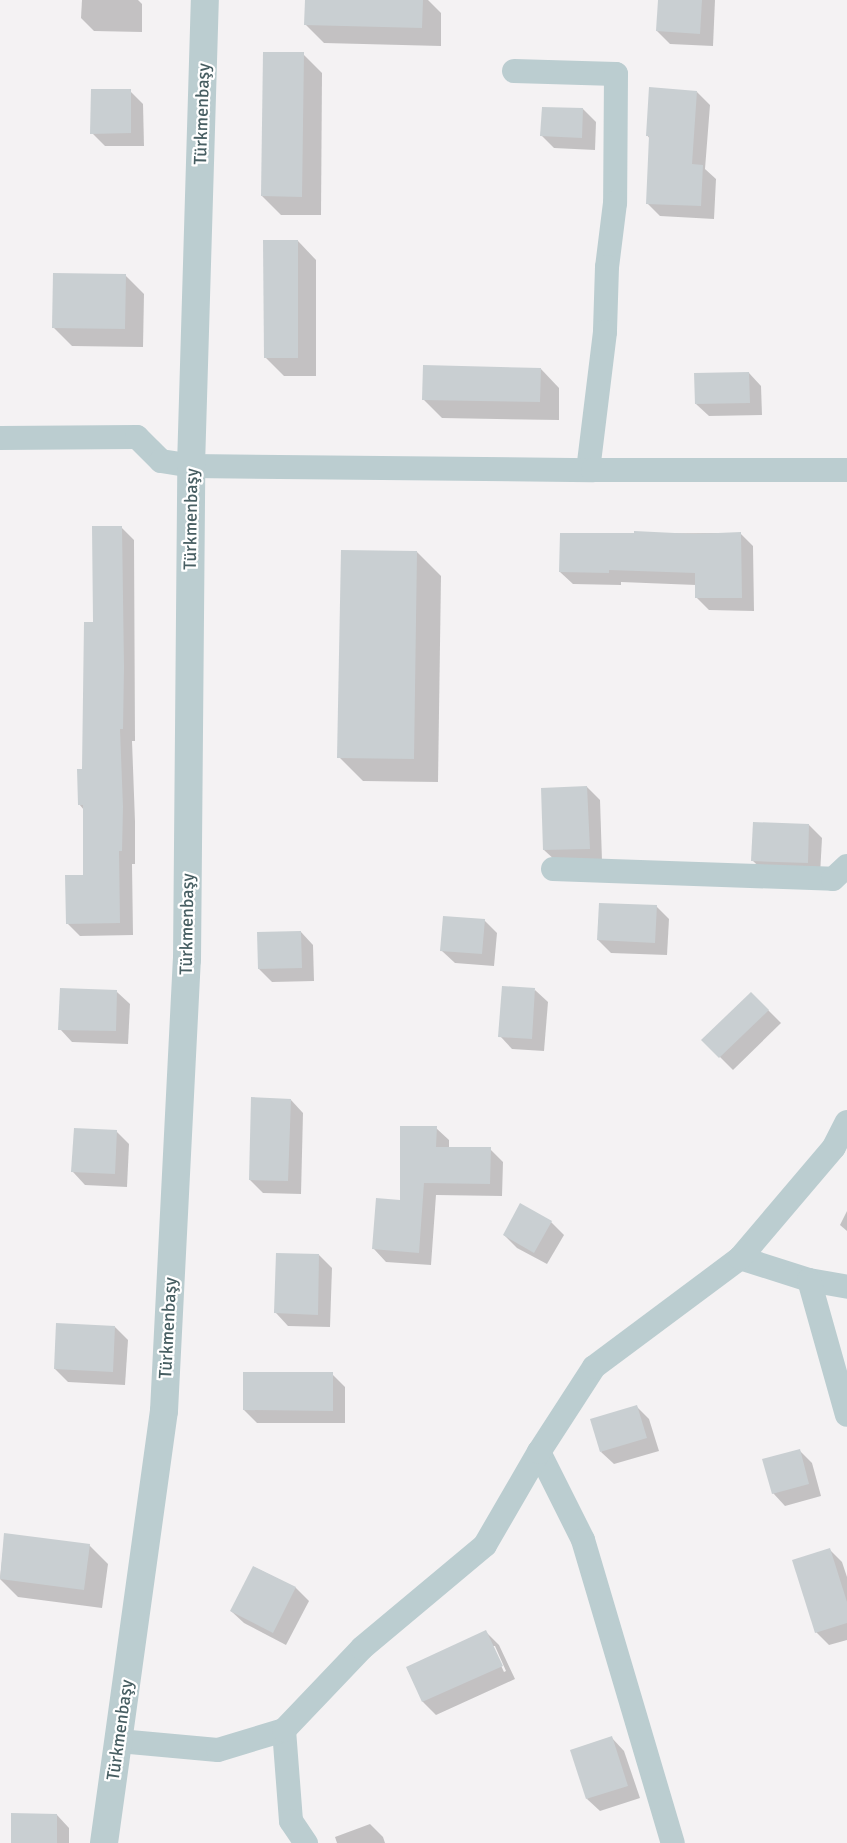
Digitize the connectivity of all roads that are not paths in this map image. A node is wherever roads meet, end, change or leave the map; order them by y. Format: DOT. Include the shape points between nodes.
graph roads {
  1 [pos="205,0"];
  2 [pos="514,71"];
  3 [pos="0,438"];
  4 [pos="191,466"];
  5 [pos="588,470"];
  6 [pos="847,470"];
  7 [pos="847,866"];
  8 [pos="553,869"];
  9 [pos="847,1122"];
  10 [pos="740,1258"];
  11 [pos="809,1280"];
  12 [pos="847,1288"];
  13 [pos="847,1415"];
  14 [pos="539,1452"];
  15 [pos="284,1730"];
  16 [pos="119,1741"];
  17 [pos="104,1843"];
  18 [pos="306,1843"];
  19 [pos="673,1843"];
  1 -- 4 [label="street, Türkmenbaşy"];
  2 -- 5 [label="street" via="616,74 615,203 607,267 605,332"];
  3 -- 4 [label="street" via="137,437 161,461"];
  4 -- 5 [label="street"];
  4 -- 16 [label="street, Türkmenbaşy" via="187,960 164,1411"];
  5 -- 6 [label="street"];
  7 -- 8 [label="street" via="833,879"];
  9 -- 10 [label="street" via="834,1147"];
  10 -- 11 [label="street"];
  10 -- 14 [label="street" via="594,1367"];
  11 -- 12 [label="street"];
  11 -- 13 [label="street"];
  14 -- 15 [label="street" via="485,1545 362,1648"];
  14 -- 19 [label="street" via="583,1540"];
  15 -- 16 [label="street" via="218,1750"];
  15 -- 18 [label="street" via="291,1821"];
  16 -- 17 [label="street, Türkmenbaşy"];
}
